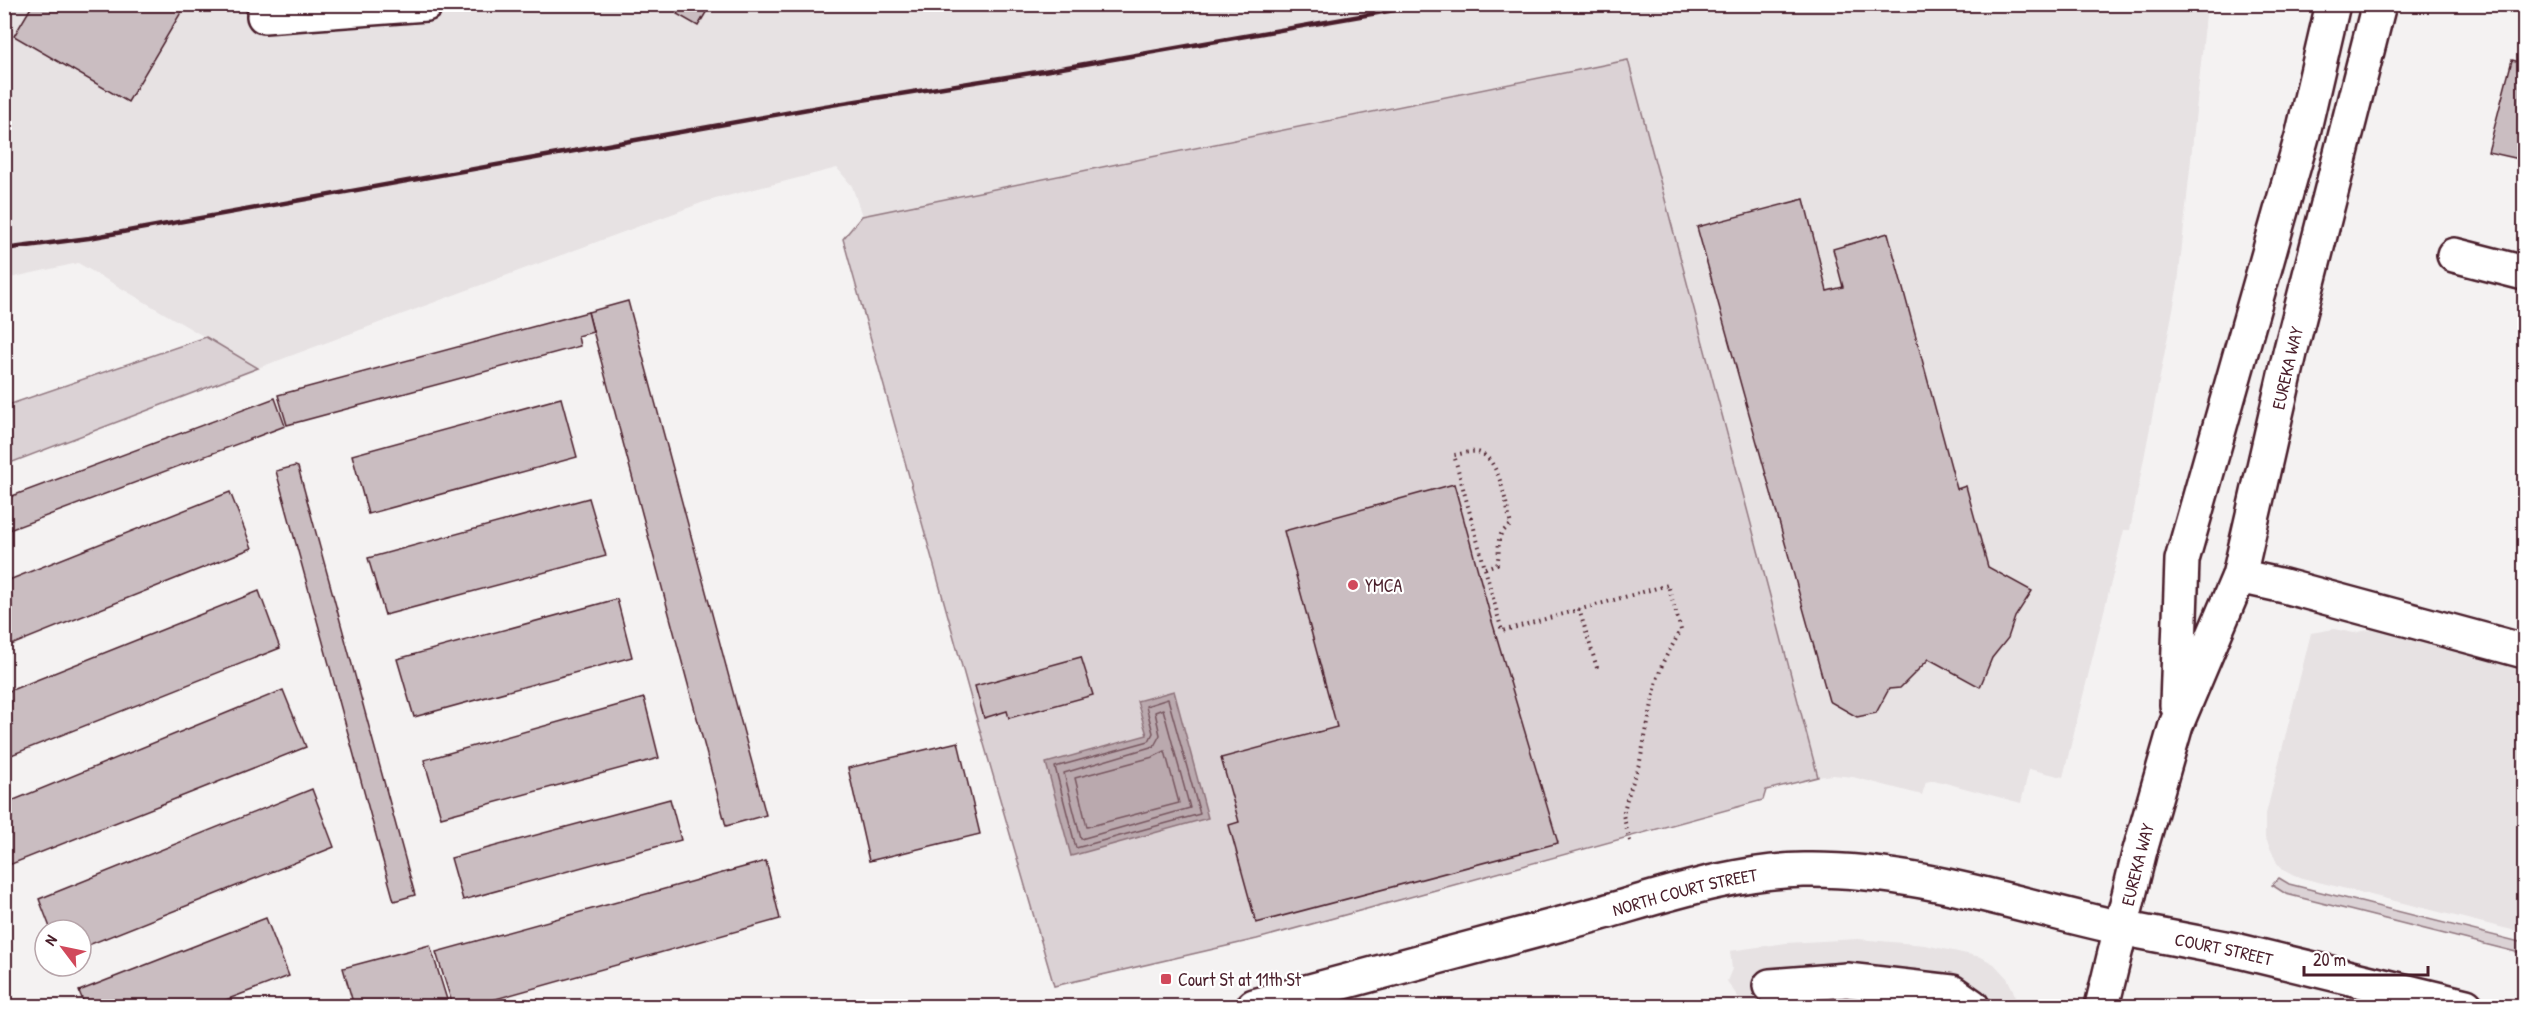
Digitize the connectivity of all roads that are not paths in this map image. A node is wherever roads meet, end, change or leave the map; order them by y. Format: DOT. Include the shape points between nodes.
graph roads {
  1 [pos="426,4"];
  2 [pos="2333,4"];
  3 [pos="2379,4"];
  4 [pos="264,16"];
  5 [pos="2454,255"];
  6 [pos="2524,273"];
  7 [pos="2239,576"];
  8 [pos="2524,651"];
  9 [pos="2176,725"];
  10 [pos="2121,927"];
  11 [pos="1770,986"];
  12 [pos="1254,1006"];
  13 [pos="1972,1006"];
  14 [pos="2102,1006"];
  15 [pos="2466,1006"];
  1 -- 4 [label="main road"];
  2 -- 9 [label="main road, EUREKA WAY" via="2303,133 2182,560"];
  3 -- 7 [label="main road, EUREKA WAY" via="2290,353"];
  5 -- 6 [label="main road"];
  7 -- 8 [label="main road"];
  7 -- 9 [label="main road, EUREKA WAY"];
  9 -- 10 [label="main road, EUREKA WAY"];
  10 -- 12 [label="main road, NORTH COURT STREET" via="1954,887 1851,871 1803,870 1673,894"];
  10 -- 14 [label="main road, EUREKA WAY"];
  10 -- 15 [label="main road, COURT STREET" via="2235,950"];
  11 -- 13 [label="main road" via="1847,980 1952,992"];
}
